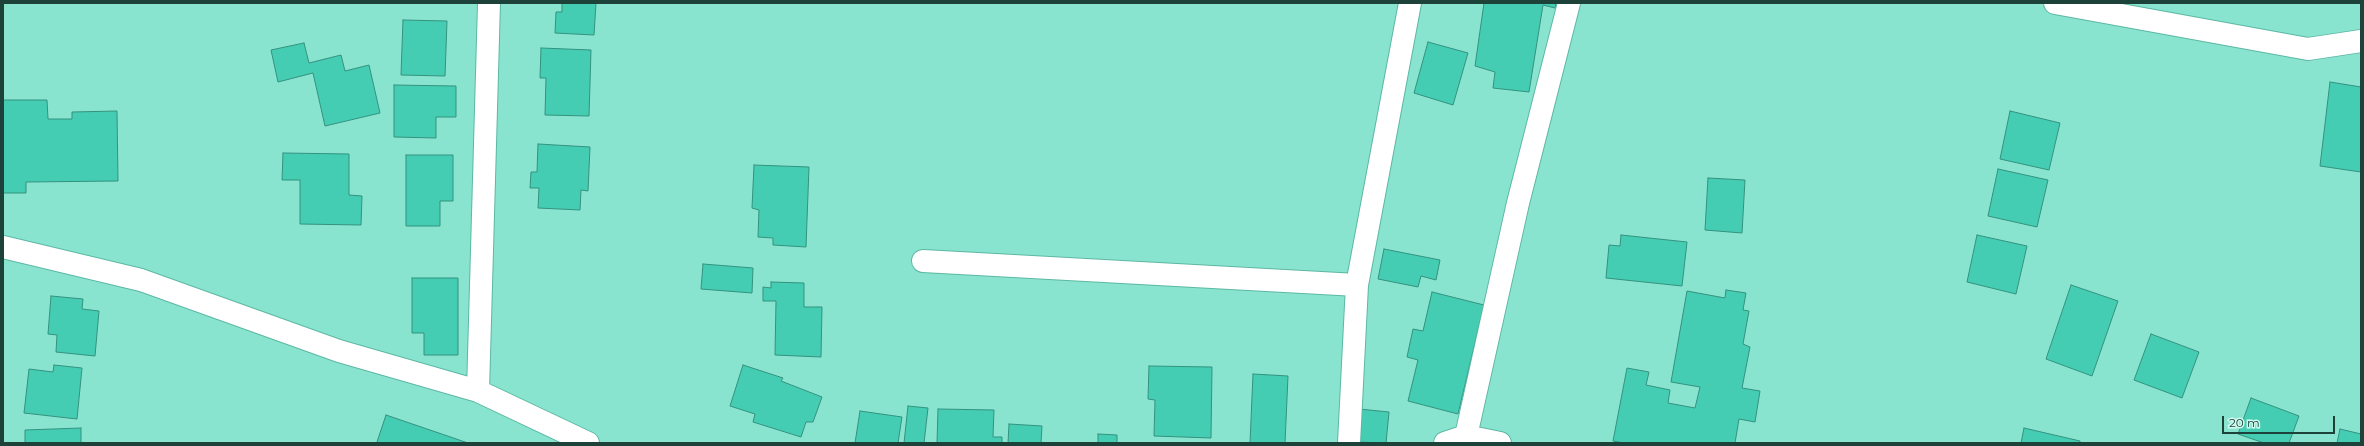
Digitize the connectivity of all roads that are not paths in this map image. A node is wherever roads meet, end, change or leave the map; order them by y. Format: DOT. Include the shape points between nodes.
graph roads {
  1 [pos="489,3"];
  2 [pos="1410,3"];
  3 [pos="1569,3"];
  4 [pos="2055,3"];
  5 [pos="2361,42"];
  6 [pos="3,247"];
  7 [pos="923,262"];
  8 [pos="1357,285"];
  9 [pos="478,391"];
  10 [pos="1466,436"];
  11 [pos="588,443"];
  12 [pos="1349,443"];
  13 [pos="1445,443"];
  14 [pos="1500,443"];
  1 -- 9 [label="street"];
  2 -- 8 [label="street"];
  3 -- 10 [label="street" via="1518,203"];
  4 -- 5 [label="street" via="2308,49"];
  6 -- 9 [label="street" via="141,280 339,351"];
  7 -- 8 [label="street"];
  8 -- 12 [label="street"];
  9 -- 11 [label="street"];
  10 -- 13 [label="street"];
  10 -- 14 [label="street"];
}
